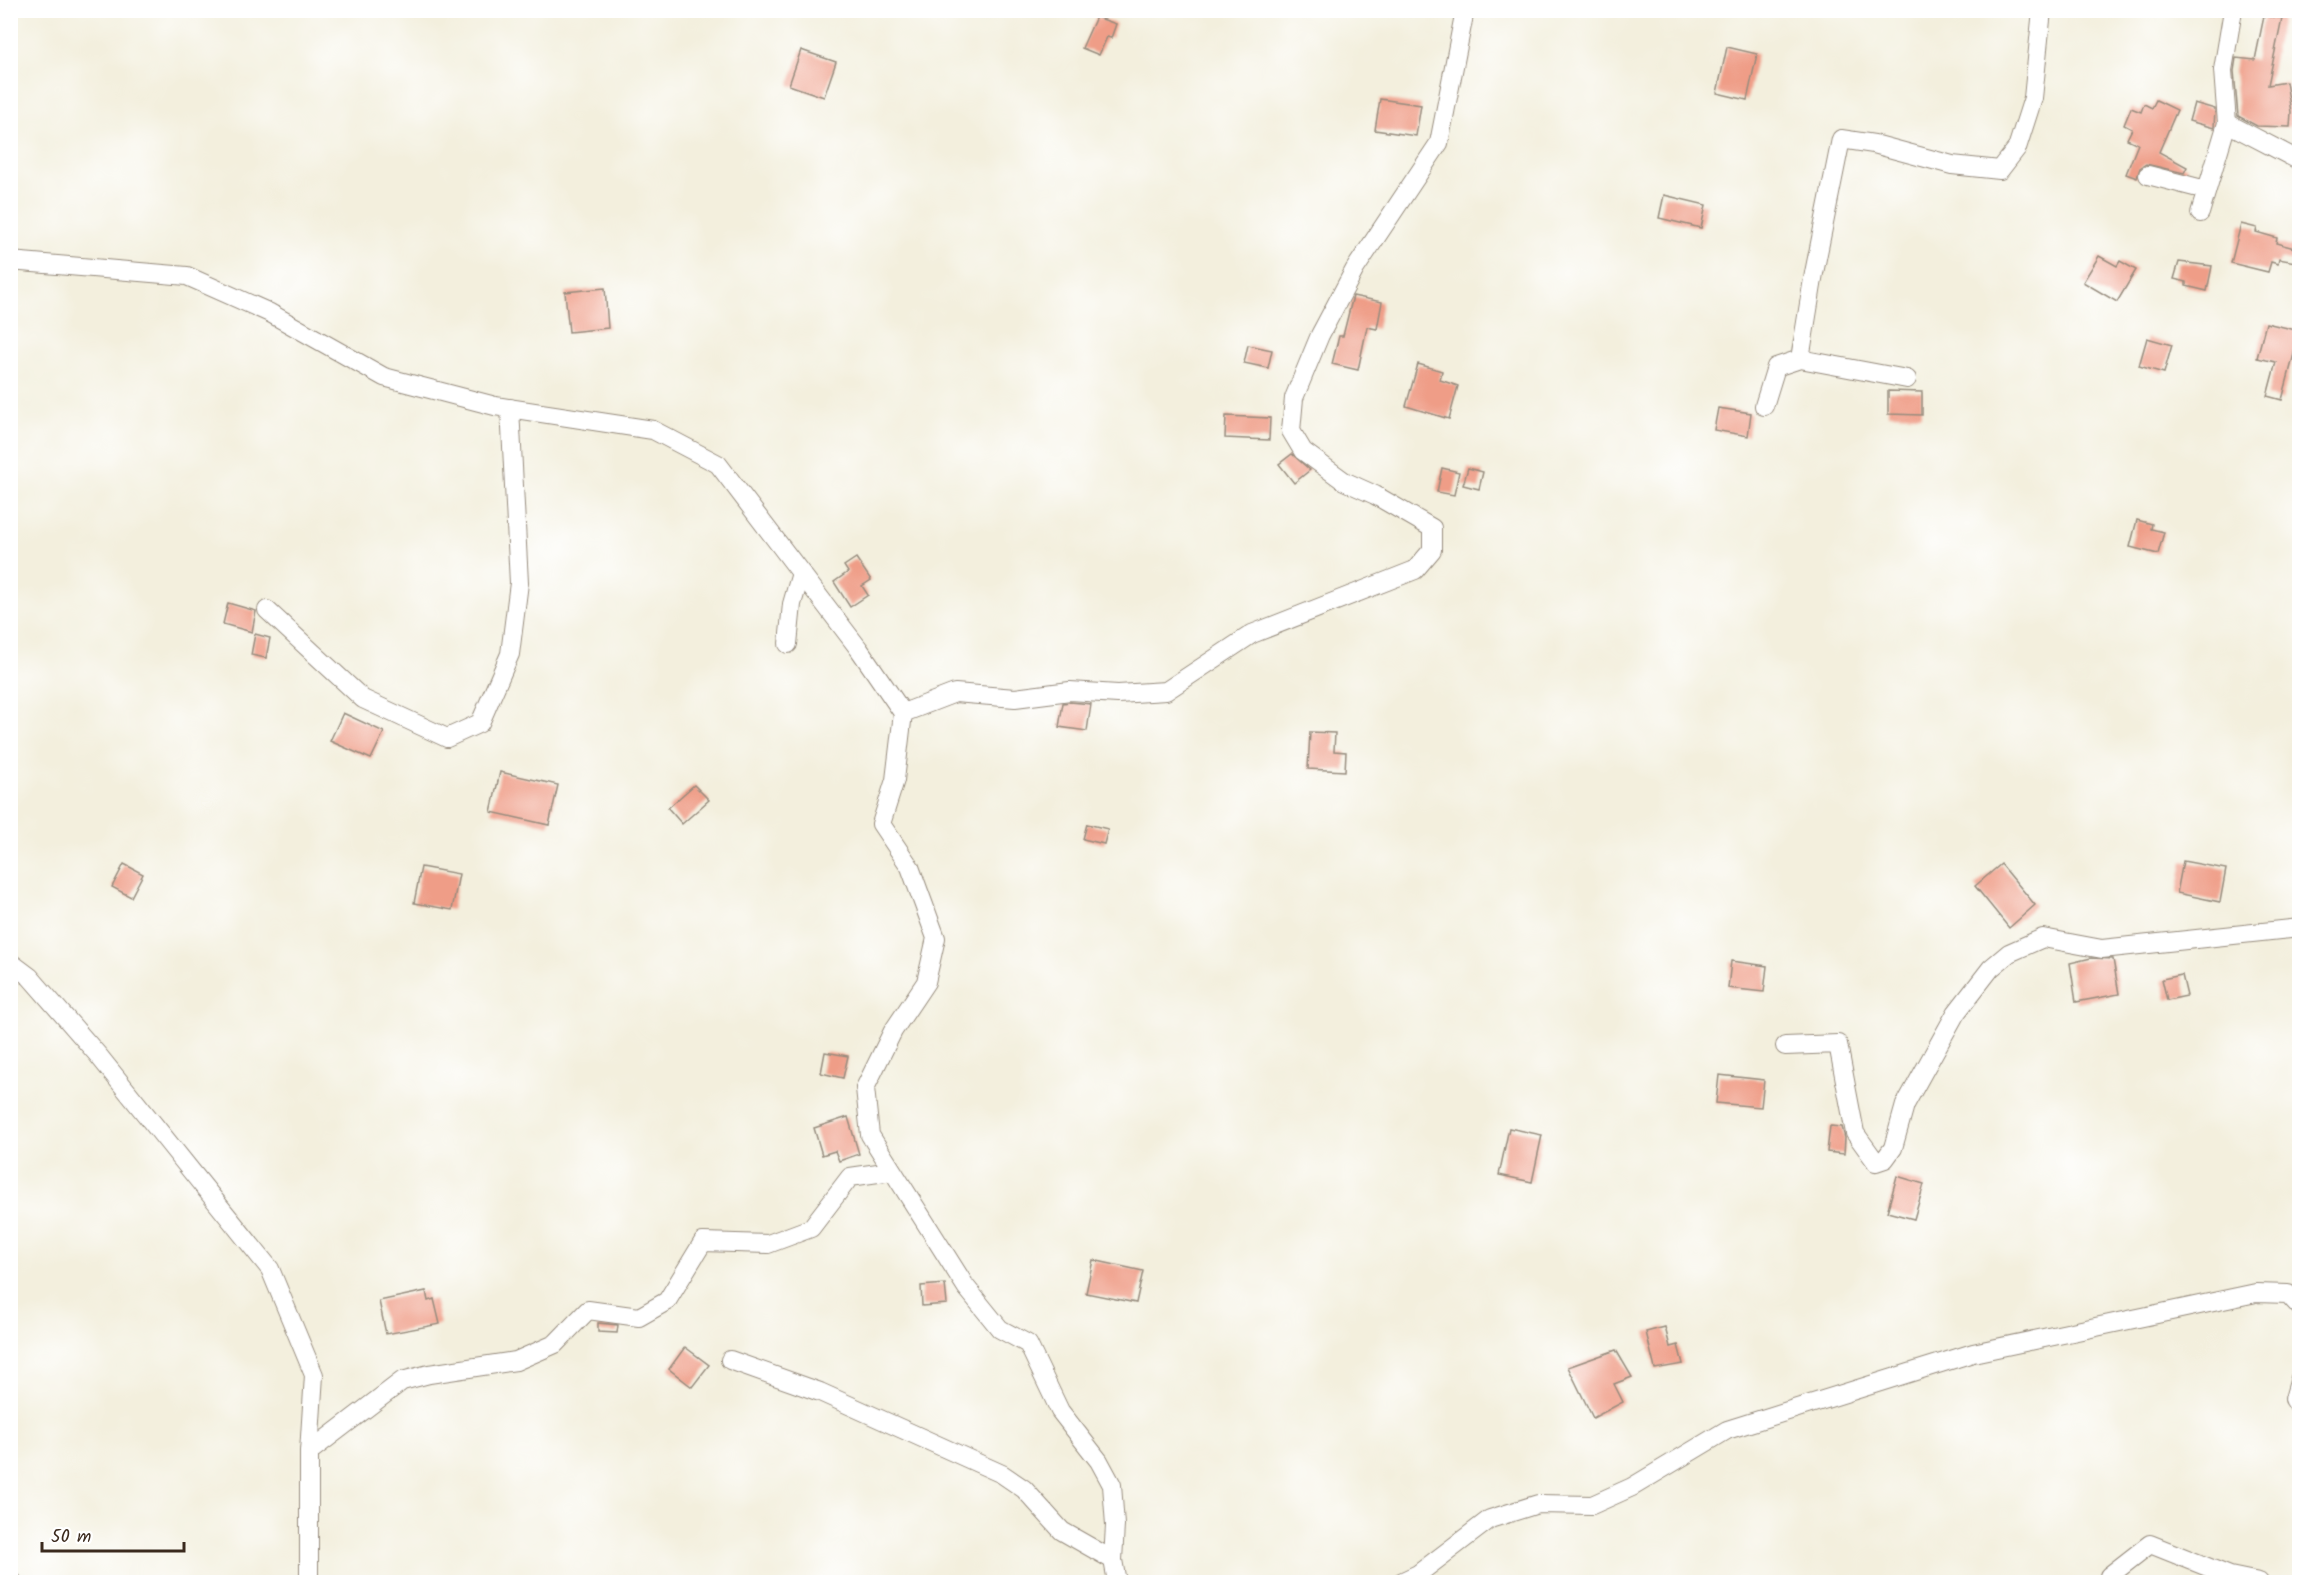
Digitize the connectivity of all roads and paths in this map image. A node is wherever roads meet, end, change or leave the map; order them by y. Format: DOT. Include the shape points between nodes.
graph roads {
  1 [pos="1464,10"];
  2 [pos="2042,10"];
  3 [pos="2233,10"];
  4 [pos="2228,123"];
  5 [pos="2300,161"];
  6 [pos="2148,175"];
  7 [pos="2206,190"];
  8 [pos="2200,213"];
  9 [pos="10,261"];
  10 [pos="1800,359"];
  11 [pos="1907,379"];
  12 [pos="1764,406"];
  13 [pos="510,408"];
  14 [pos="801,573"];
  15 [pos="267,610"];
  16 [pos="788,644"];
  17 [pos="903,713"];
  18 [pos="2300,928"];
  19 [pos="10,962"];
  20 [pos="1785,1046"];
  21 [pos="892,1171"];
  22 [pos="2300,1307"];
  23 [pos="729,1360"];
  24 [pos="2300,1378"];
  25 [pos="2300,1408"];
  26 [pos="309,1452"];
  27 [pos="1113,1560"];
  28 [pos="309,1582"];
  29 [pos="1117,1582"];
  30 [pos="1401,1582"];
  31 [pos="2108,1582"];
  32 [pos="2259,1582"];
  1 -- 17 [label="street" via="1439,143 1355,270 1320,335 1294,398 1290,431 1303,451 1344,481 1432,528 1432,550 1414,570 1252,634 1166,691 1070,691 1015,698 955,693"];
  2 -- 10 [label="street" via="2033,98 2017,148 2000,170 1952,165 1841,139"];
  3 -- 4 [label="street" via="2223,70"];
  4 -- 5 [label="street"];
  4 -- 7 [label="street"];
  6 -- 7 [label="street"];
  7 -- 8 [label="street"];
  9 -- 13 [label="street" via="188,276 270,314 384,377"];
  10 -- 11 [label="street"];
  10 -- 12 [label="street" via="1776,368"];
  13 -- 14 [label="street" via="653,430 718,464"];
  13 -- 15 [label="street" via="519,582 510,654 480,723 447,738 363,699"];
  14 -- 16 [label="street" via="792,604"];
  14 -- 17 [label="street"];
  17 -- 21 [label="street" via="894,780 880,824 910,867 936,938 926,982 893,1031 865,1088 870,1135"];
  18 -- 20 [label="street" via="2102,949 2043,938 2009,953 1991,968 1956,1013 1905,1105 1893,1148 1885,1159 1876,1162 1855,1133 1838,1044"];
  19 -- 26 [label="street" via="30,977 98,1055 270,1269 315,1374"];
  21 -- 26 [label="street" via="850,1177 811,1228 768,1244 703,1242 667,1300 639,1317 588,1310 555,1344 516,1361 402,1382"];
  21 -- 27 [label="street" via="966,1287 1000,1329 1028,1344 1060,1411 1099,1461 1112,1485"];
  22 -- 30 [label="street" via="2288,1294 2256,1293 1973,1353 1727,1430 1632,1487 1592,1505 1538,1504 1490,1519 1418,1574"];
  23 -- 27 [label="street" via="820,1392 1002,1474 1024,1490 1062,1531"];
  24 -- 25 [label="street" via="2294,1399"];
  26 -- 28 [label="street"];
  27 -- 29 [label="street"];
  31 -- 32 [label="street" via="2109,1576 2150,1544 2230,1576"];
}
